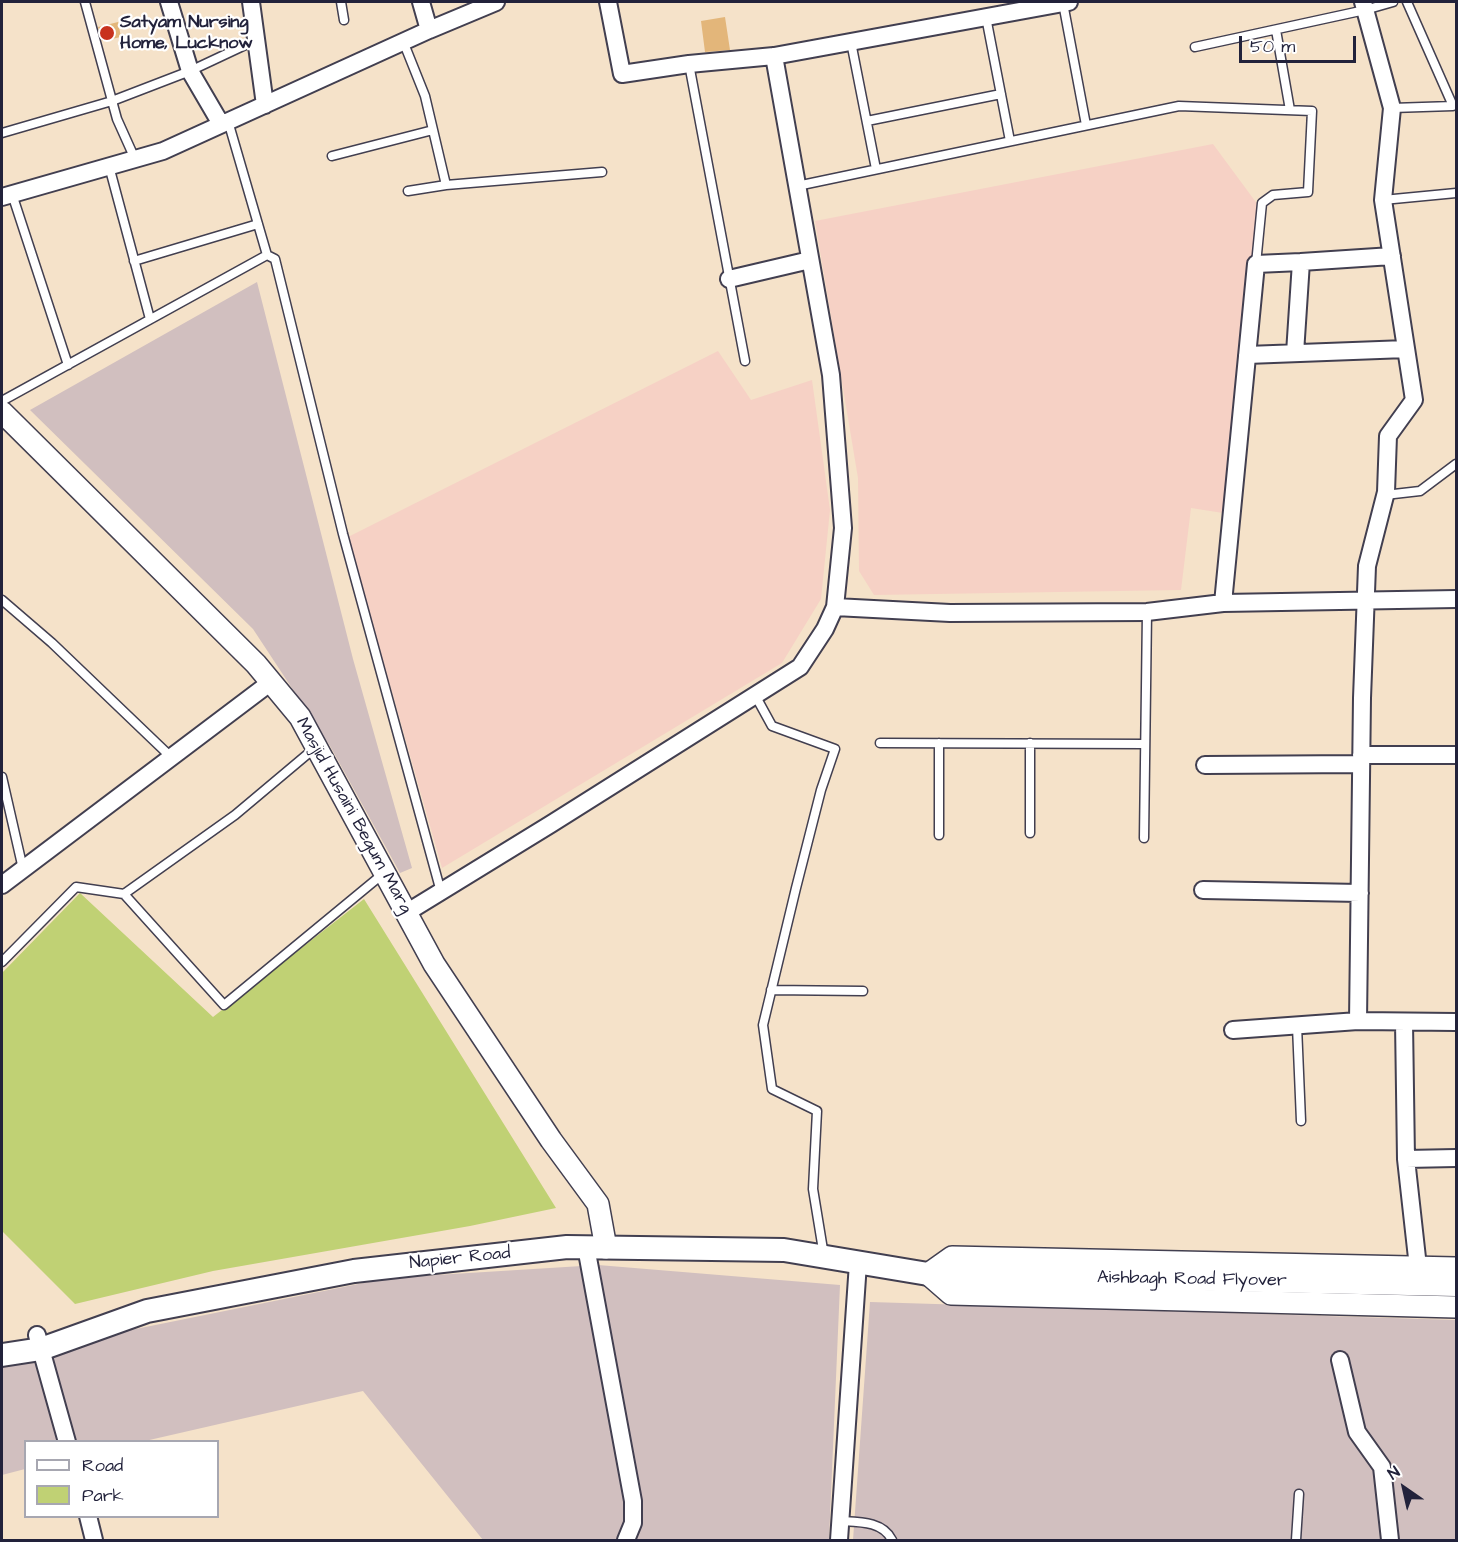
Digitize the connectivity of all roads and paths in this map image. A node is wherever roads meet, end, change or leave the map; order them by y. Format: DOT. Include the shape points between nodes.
graph roads {
  1 [pos="85,2"];
  2 [pos="169,2"];
  3 [pos="251,2"];
  4 [pos="340,2"];
  5 [pos="421,2"];
  6 [pos="496,2"];
  7 [pos="608,2"];
  8 [pos="1061,2"];
  9 [pos="1393,2"];
  10 [pos="1407,2"];
  11 [pos="1364,6"];
  12 [pos="986,17"];
  13 [pos="344,20"];
  14 [pos="429,30"];
  15 [pos="1276,30"];
  16 [pos="256,40"];
  17 [pos="403,41"];
  18 [pos="851,42"];
  19 [pos="1195,47"];
  20 [pos="774,56"];
  21 [pos="689,64"];
  22 [pos="190,71"];
  23 [pos="1001,94"];
  24 [pos="112,101"];
  25 [pos="265,105"];
  26 [pos="1392,108"];
  27 [pos="1290,110"];
  28 [pos="867,121"];
  29 [pos="225,123"];
  30 [pos="1086,125"];
  31 [pos="433,130"];
  32 [pos="2,133"];
  33 [pos="1010,141"];
  34 [pos="332,156"];
  35 [pos="135,159"];
  36 [pos="109,166"];
  37 [pos="876,169"];
  38 [pos="602,172"];
  39 [pos="446,185"];
  40 [pos="797,186"];
  41 [pos="408,191"];
  42 [pos="1456,193"];
  43 [pos="7,195"];
  44 [pos="1383,200"];
  45 [pos="258,224"];
  46 [pos="267,255"];
  47 [pos="1392,256"];
  48 [pos="810,260"];
  49 [pos="134,261"];
  50 [pos="1301,262"];
  51 [pos="1256,264"];
  52 [pos="729,279"];
  53 [pos="150,320"];
  54 [pos="1406,349"];
  55 [pos="1295,353"];
  56 [pos="1247,355"];
  57 [pos="745,361"];
  58 [pos="68,365"];
  59 [pos="2,401"];
  60 [pos="2,412"];
  61 [pos="1456,464"];
  62 [pos="1385,495"];
  63 [pos="1456,599"];
  64 [pos="2,600"];
  65 [pos="1366,600"];
  66 [pos="1223,603"];
  67 [pos="835,607"];
  68 [pos="1147,612"];
  69 [pos="271,682"];
  70 [pos="755,695"];
  71 [pos="880,742"];
  72 [pos="939,743"];
  73 [pos="1030,743"];
  74 [pos="1145,744"];
  75 [pos="316,747"];
  76 [pos="1456,755"];
  77 [pos="171,758"];
  78 [pos="1361,759"];
  79 [pos="1205,765"];
  80 [pos="2,777"];
  81 [pos="1030,833"];
  82 [pos="939,835"];
  83 [pos="1144,838"];
  84 [pos="23,869"];
  85 [pos="385,873"];
  86 [pos="2,885"];
  87 [pos="1203,890"];
  88 [pos="441,892"];
  89 [pos="1360,893"];
  90 [pos="124,894"];
  91 [pos="406,913"];
  92 [pos="2,962"];
  93 [pos="771,990"];
  94 [pos="863,991"];
  95 [pos="1358,1021"];
  96 [pos="1404,1022"];
  97 [pos="1456,1022"];
  98 [pos="1297,1026"];
  99 [pos="1233,1030"];
  100 [pos="1301,1121"];
  101 [pos="1456,1158"];
  102 [pos="1406,1159"];
  103 [pos="596,1247"];
  104 [pos="824,1257"];
  105 [pos="858,1263"];
  106 [pos="1418,1267"];
  107 [pos="1456,1268"];
  108 [pos="928,1274"];
  109 [pos="1456,1285"];
  110 [pos="1456,1307"];
  111 [pos="2,1341"];
  112 [pos="39,1342"];
  113 [pos="2,1355"];
  114 [pos="1340,1360"];
  115 [pos="66,1440"];
  116 [pos="1299,1494"];
  117 [pos="88,1518"];
  118 [pos="840,1521"];
  119 [pos="94,1540"];
  120 [pos="626,1540"];
  121 [pos="839,1540"];
  122 [pos="892,1540"];
  123 [pos="1296,1540"];
  124 [pos="1390,1540"];
  1 -- 24 [label="lane"];
  2 -- 22 [label="street"];
  3 -- 16 [label="street"];
  4 -- 13 [label="lane"];
  5 -- 14 [label="street"];
  6 -- 14 [label="street"];
  7 -- 21 [label="street" via="622,74"];
  8 -- 12 [label="street"];
  8 -- 30 [label="lane"];
  9 -- 11 [label="lane"];
  10 -- 26 [label="lane" via="1453,106"];
  11 -- 15 [label="lane"];
  11 -- 26 [label="street"];
  12 -- 18 [label="street"];
  12 -- 23 [label="lane"];
  14 -- 17 [label="street"];
  15 -- 19 [label="lane"];
  15 -- 27 [label="lane"];
  16 -- 22 [label="lane"];
  16 -- 25 [label="street"];
  17 -- 25 [label="street"];
  17 -- 31 [label="lane"];
  18 -- 20 [label="street"];
  18 -- 28 [label="lane"];
  20 -- 21 [label="street"];
  20 -- 40 [label="street"];
  21 -- 52 [label="lane"];
  22 -- 24 [label="lane"];
  22 -- 29 [label="street"];
  23 -- 28 [label="lane"];
  23 -- 33 [label="lane"];
  24 -- 32 [label="lane"];
  24 -- 35 [label="lane"];
  25 -- 29 [label="street"];
  26 -- 44 [label="street"];
  27 -- 30 [label="lane" via="1179,106"];
  27 -- 51 [label="lane" via="1312,111 1308,192 1273,195 1262,202"];
  28 -- 37 [label="lane"];
  29 -- 35 [label="street"];
  29 -- 45 [label="lane"];
  30 -- 33 [label="lane"];
  31 -- 34 [label="lane"];
  31 -- 39 [label="lane"];
  33 -- 37 [label="lane"];
  35 -- 36 [label="street"];
  36 -- 43 [label="street"];
  36 -- 49 [label="lane"];
  37 -- 40 [label="lane"];
  38 -- 39 [label="lane"];
  39 -- 41 [label="lane"];
  40 -- 48 [label="street"];
  42 -- 44 [label="lane"];
  43 -- 58 [label="lane"];
  44 -- 47 [label="street"];
  45 -- 46 [label="lane"];
  45 -- 49 [label="lane"];
  46 -- 53 [label="lane"];
  46 -- 88 [label="lane" via="275,259 343,534"];
  47 -- 50 [label="street"];
  47 -- 54 [label="street"];
  48 -- 52 [label="street"];
  48 -- 67 [label="street" via="831,375 843,528"];
  49 -- 53 [label="lane"];
  50 -- 51 [label="street"];
  50 -- 55 [label="street"];
  51 -- 56 [label="street"];
  52 -- 57 [label="lane"];
  53 -- 58 [label="lane"];
  54 -- 55 [label="street"];
  54 -- 62 [label="street" via="1414,400 1388,436"];
  55 -- 56 [label="street"];
  56 -- 66 [label="street"];
  58 -- 59 [label="lane"];
  60 -- 69 [label="street, Masjid Husaini Begum Marg"];
  61 -- 62 [label="lane" via="1420,491"];
  62 -- 65 [label="street" via="1368,566"];
  63 -- 65 [label="street"];
  64 -- 77 [label="lane"];
  65 -- 66 [label="street"];
  65 -- 78 [label="street"];
  66 -- 68 [label="street"];
  67 -- 68 [label="street" via="950,613"];
  67 -- 70 [label="street" via="800,667"];
  68 -- 74 [label="lane"];
  69 -- 75 [label="street, Masjid Husaini Begum Marg" via="300,717"];
  69 -- 77 [label="street"];
  70 -- 88 [label="street"];
  70 -- 93 [label="lane" via="772,726 835,749 821,790"];
  71 -- 72 [label="lane"];
  72 -- 73 [label="lane"];
  72 -- 82 [label="lane"];
  73 -- 74 [label="lane"];
  73 -- 81 [label="lane"];
  74 -- 83 [label="lane"];
  75 -- 85 [label="street, Masjid Husaini Begum Marg"];
  75 -- 90 [label="lane" via="235,815"];
  76 -- 78 [label="street"];
  77 -- 84 [label="street"];
  78 -- 79 [label="street"];
  78 -- 89 [label="street"];
  80 -- 84 [label="lane"];
  84 -- 86 [label="street"];
  85 -- 90 [label="lane" via="224,1005"];
  85 -- 91 [label="street, Masjid Husaini Begum Marg"];
  87 -- 89 [label="street"];
  88 -- 91 [label="street"];
  89 -- 95 [label="street"];
  90 -- 92 [label="lane" via="76,886"];
  91 -- 103 [label="street, Masjid Husaini Begum Marg" via="434,964 551,1140 598,1203"];
  93 -- 94 [label="lane"];
  93 -- 104 [label="lane" via="763,1025 772,1089 817,1111 813,1189"];
  95 -- 96 [label="street"];
  95 -- 98 [label="street"];
  96 -- 97 [label="street"];
  96 -- 102 [label="street"];
  98 -- 99 [label="street"];
  98 -- 100 [label="lane"];
  101 -- 102 [label="street"];
  102 -- 106 [label="street"];
  103 -- 104 [label="main road, Napier Road" via="784,1250"];
  103 -- 112 [label="main road, Napier Road" via="354,1271 147,1311 77,1336"];
  103 -- 120 [label="street" via="633,1501 633,1523"];
  104 -- 105 [label="main road, Napier Road"];
  105 -- 108 [label="main road, Napier Road"];
  105 -- 118 [label="street"];
  106 -- 107 [label="street"];
  106 -- 108 [label="street" via="952,1257"];
  108 -- 109 [label="main road, Aishbagh Road Flyover"];
  108 -- 110 [label="street" via="951,1294"];
  111 -- 112 [label="main road"];
  112 -- 113 [label="main road, Napier Road"];
  112 -- 115 [label="street"];
  114 -- 124 [label="street" via="1358,1432 1382,1467"];
  116 -- 123 [label="lane"];
  117 -- 119 [label="street"];
  118 -- 121 [label="street"];
  118 -- 122 [label="lane" via="872,1523"];
}
